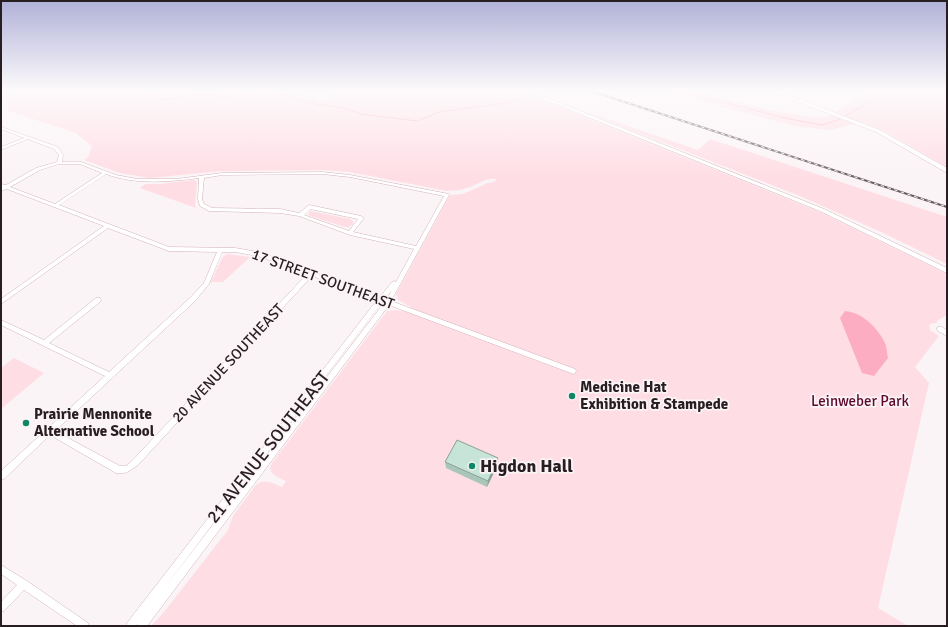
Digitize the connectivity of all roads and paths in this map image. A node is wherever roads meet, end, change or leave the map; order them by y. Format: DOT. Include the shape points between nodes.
graph roads {
  1 [pos="594,119"];
  2 [pos="849,119"];
  3 [pos="1,128"];
  4 [pos="28,138"];
  5 [pos="1,149"];
  6 [pos="59,163"];
  7 [pos="947,171"];
  8 [pos="105,173"];
  9 [pos="202,176"];
  10 [pos="4,186"];
  11 [pos="1,190"];
  12 [pos="55,206"];
  13 [pos="300,215"];
  14 [pos="107,226"];
  15 [pos="350,232"];
  16 [pos="417,248"];
  17 [pos="220,250"];
  18 [pos="947,271"];
  19 [pos="311,274"];
  20 [pos="98,300"];
  21 [pos="385,301"];
  22 [pos="1,302"];
  23 [pos="1,322"];
  24 [pos="940,329"];
  25 [pos="947,334"];
  26 [pos="44,343"];
  27 [pos="573,371"];
  28 [pos="110,376"];
  29 [pos="49,431"];
  30 [pos="1,476"];
  31 [pos="1,568"];
  32 [pos="24,584"];
  33 [pos="1,608"];
  34 [pos="85,626"];
  35 [pos="130,626"];
  36 [pos="141,626"];
  1 -- 18 [label="street" via="854,225"];
  2 -- 7 [label="main road" via="878,131"];
  3 -- 4 [label="street"];
  4 -- 5 [label="street"];
  4 -- 6 [label="street" via="56,148 61,155"];
  6 -- 8 [label="street" via="81,163"];
  6 -- 10 [label="street"];
  8 -- 9 [label="street" via="151,181"];
  8 -- 12 [label="street"];
  9 -- 13 [label="street" via="200,199 202,205 211,210 280,211"];
  9 -- 16 [label="street, 21 AVENUE SOUTHEAST" via="350,176 447,194"];
  10 -- 11 [label="street"];
  10 -- 12 [label="street, 17 STREET SOUTHEAST"];
  12 -- 14 [label="street, 17 STREET SOUTHEAST"];
  13 -- 15 [label="street"];
  13 -- 15 [label="street" via="309,207 361,218"];
  14 -- 17 [label="street, 17 STREET SOUTHEAST" via="169,249"];
  14 -- 22 [label="street"];
  15 -- 16 [label="street"];
  16 -- 21 [label="street, 21 AVENUE SOUTHEAST"];
  17 -- 19 [label="street, 17 STREET SOUTHEAST" via="259,254"];
  17 -- 28 [label="street" via="200,292"];
  19 -- 21 [label="street, 17 STREET SOUTHEAST"];
  19 -- 29 [label="street, 20 AVENUE SOUTHEAST" via="135,463 127,468 119,470"];
  20 -- 26 [label="street"];
  21 -- 27 [label="street, 17 STREET SOUTHEAST"];
  21 -- 35 [label="street, 21 AVENUE SOUTHEAST"];
  21 -- 36 [label="street, 21 AVENUE SOUTHEAST"];
  23 -- 26 [label="street"];
  24 -- 25 [label="street"];
  26 -- 28 [label="street"];
  28 -- 29 [label="street"];
  29 -- 30 [label="street"];
  31 -- 32 [label="street"];
  32 -- 33 [label="street"];
  32 -- 34 [label="street"];
}
